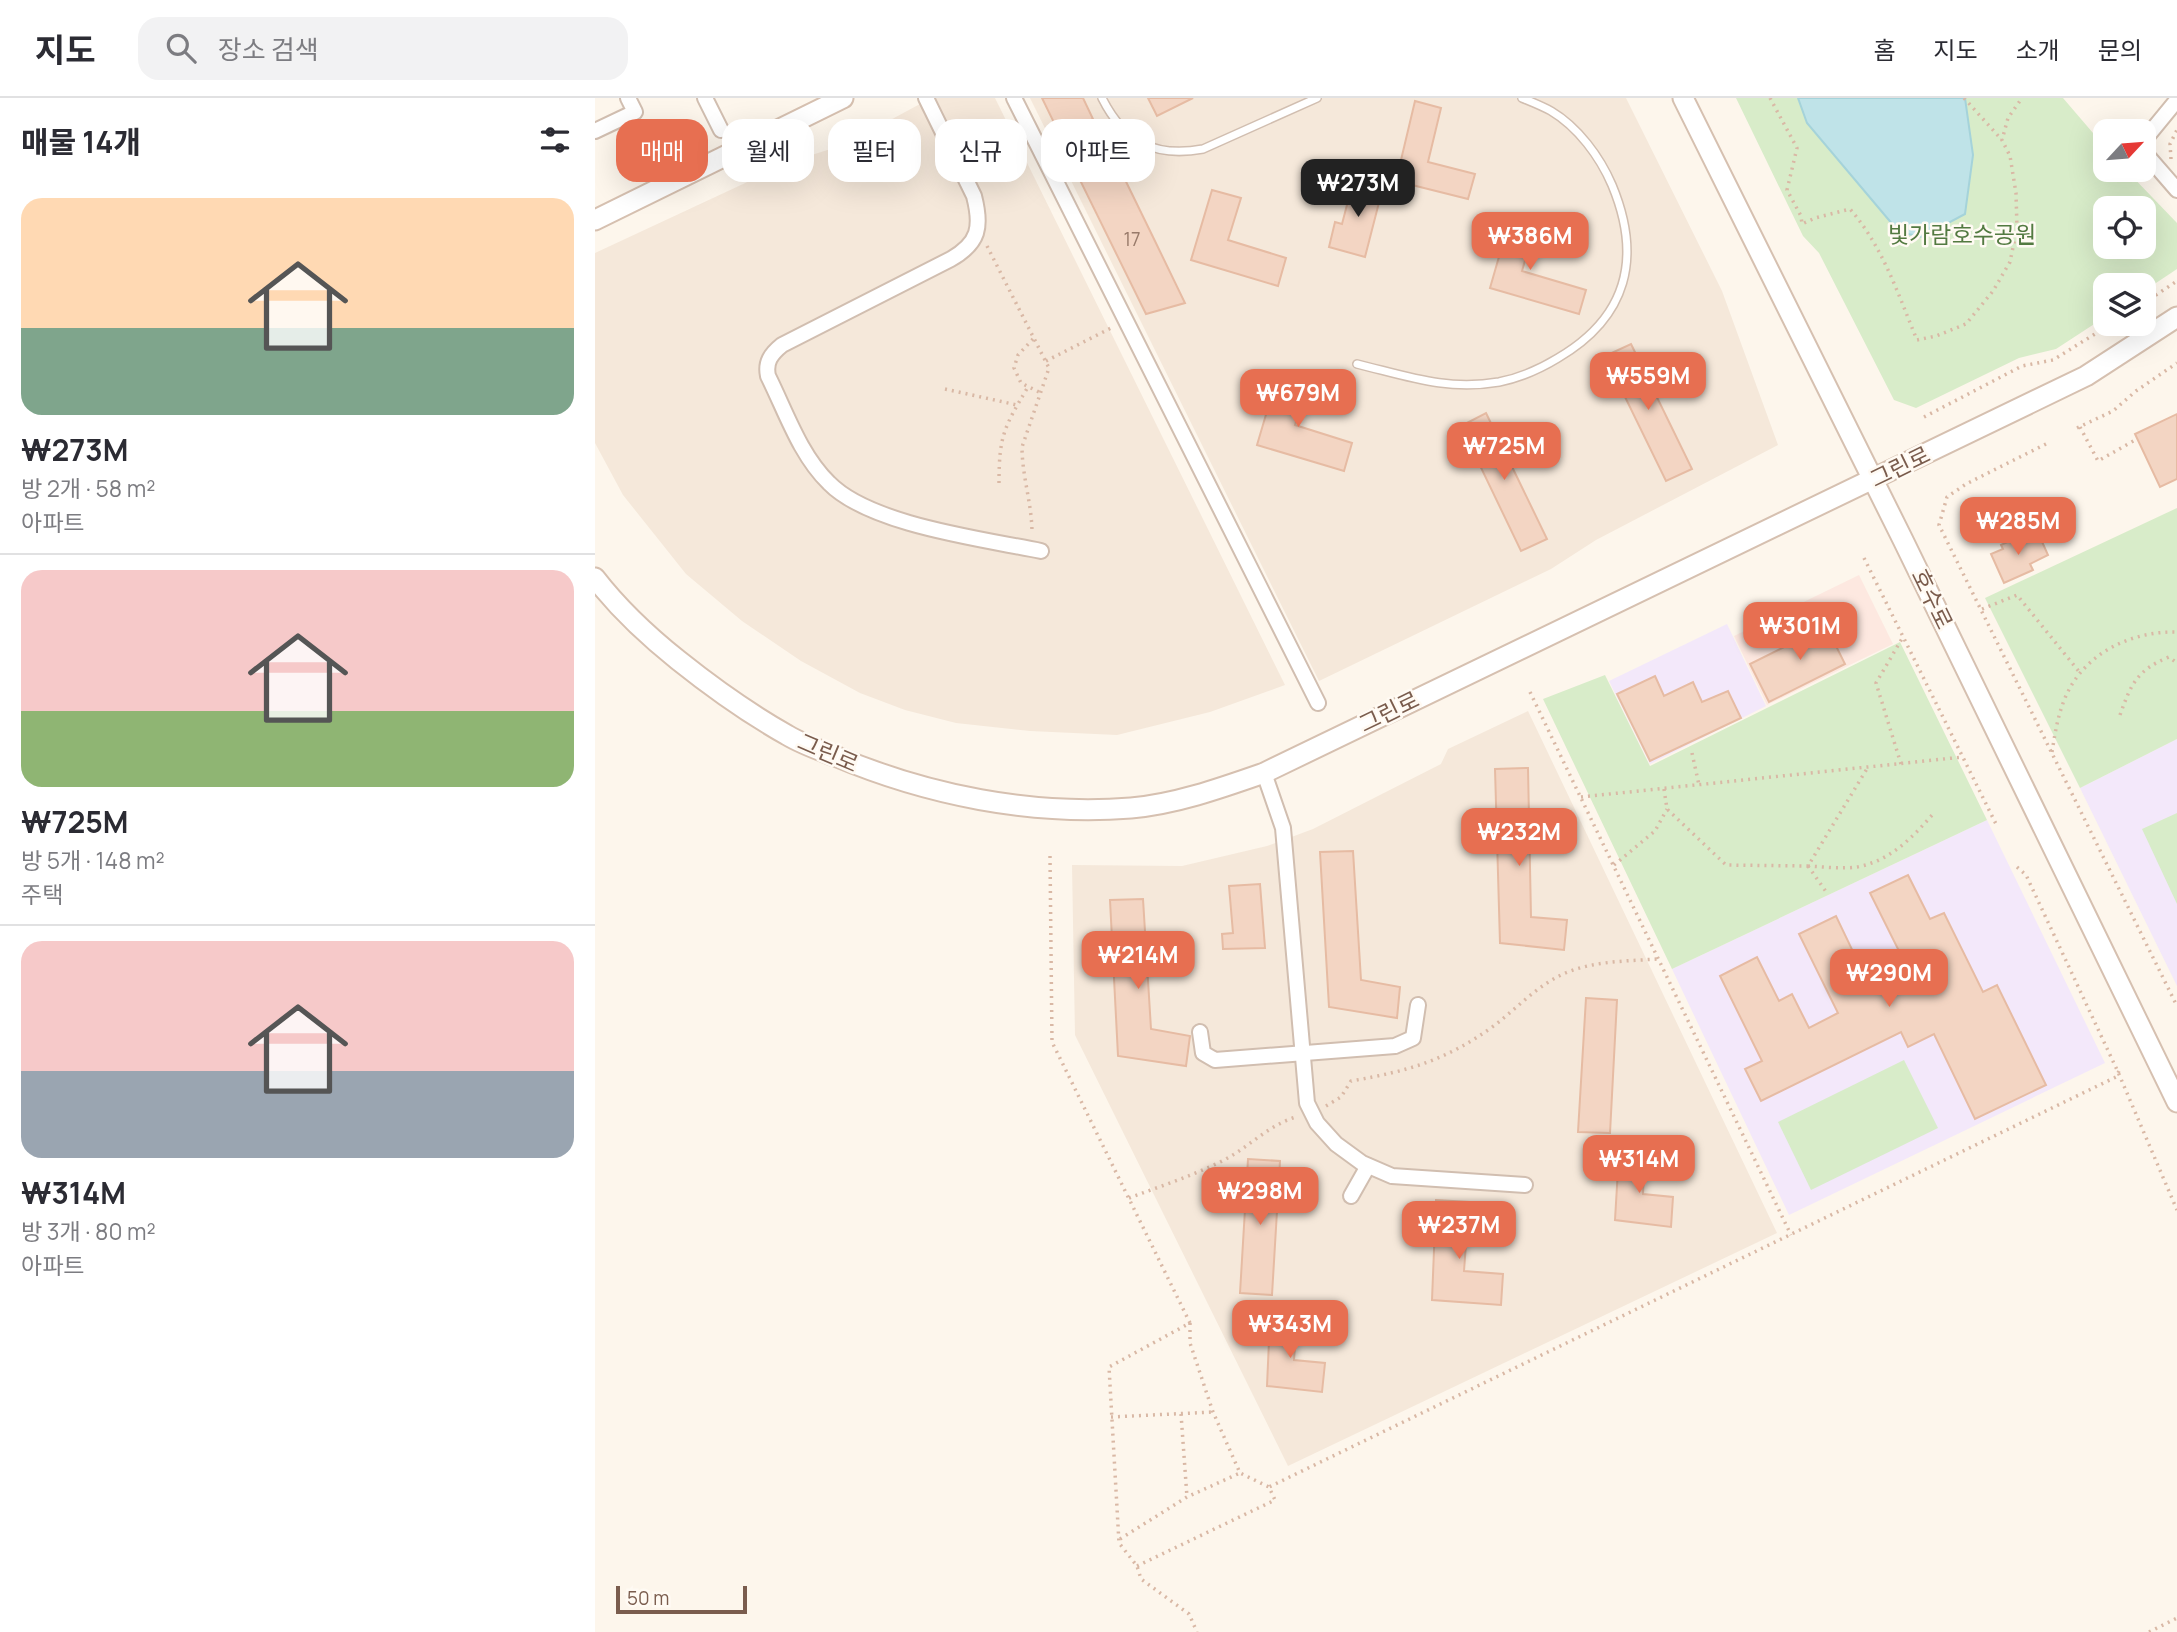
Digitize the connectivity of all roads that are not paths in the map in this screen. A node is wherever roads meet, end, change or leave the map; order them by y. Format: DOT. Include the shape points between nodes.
graph roads {
  1 [pos="628,98"];
  2 [pos="705,98"];
  3 [pos="843,98"];
  4 [pos="926,98"];
  5 [pos="1014,98"];
  6 [pos="1102,98"];
  7 [pos="1317,98"];
  8 [pos="1522,98"];
  9 [pos="1683,98"];
  10 [pos="2177,100"];
  11 [pos="2156,125"];
  12 [pos="721,130"];
  13 [pos="595,131"];
  14 [pos="2156,166"];
  15 [pos="2177,190"];
  16 [pos="595,220"];
  17 [pos="2177,317"];
  18 [pos="1357,363"];
  19 [pos="1873,480"];
  20 [pos="1037,550"];
  21 [pos="595,578"];
  22 [pos="1318,703"];
  23 [pos="1264,773"];
  24 [pos="1418,1005"];
  25 [pos="1200,1032"];
  26 [pos="1301,1054"];
  27 [pos="2177,1102"];
  28 [pos="1368,1166"];
  29 [pos="1525,1185"];
  30 [pos="1351,1196"];
  1 -- 13 [label="street" via="635,111"];
  2 -- 12 [label="street"];
  3 -- 16 [label="street"];
  4 -- 20 [label="street" via="974,197 977,232 971,245 782,345 766,368 809,458 846,497 907,521"];
  5 -- 22 [label="street"];
  6 -- 7 [label="lane" via="1118,125 1148,147 1184,152 1203,149"];
  8 -- 18 [label="lane" via="1553,112 1576,132 1598,157 1620,204 1628,253 1617,296 1605,319 1566,354 1502,381 1438,385"];
  9 -- 19 [label="street, 호수로"];
  10 -- 11 [label="street"];
  14 -- 15 [label="street"];
  17 -- 19 [label="street, 그린로" via="2086,376"];
  19 -- 23 [label="street, 그린로"];
  19 -- 27 [label="street, 호수로"];
  21 -- 23 [label="street, 그린로" via="659,644 722,696 789,737 885,776 998,802 1095,810 1171,801"];
  23 -- 26 [label="street" via="1283,828"];
  24 -- 26 [label="street" via="1413,1038 1395,1046"];
  25 -- 26 [label="street" via="1203,1053 1215,1060"];
  26 -- 28 [label="street" via="1307,1103 1317,1123 1336,1144"];
  28 -- 29 [label="street" via="1392,1176"];
  28 -- 30 [label="street"];
}
